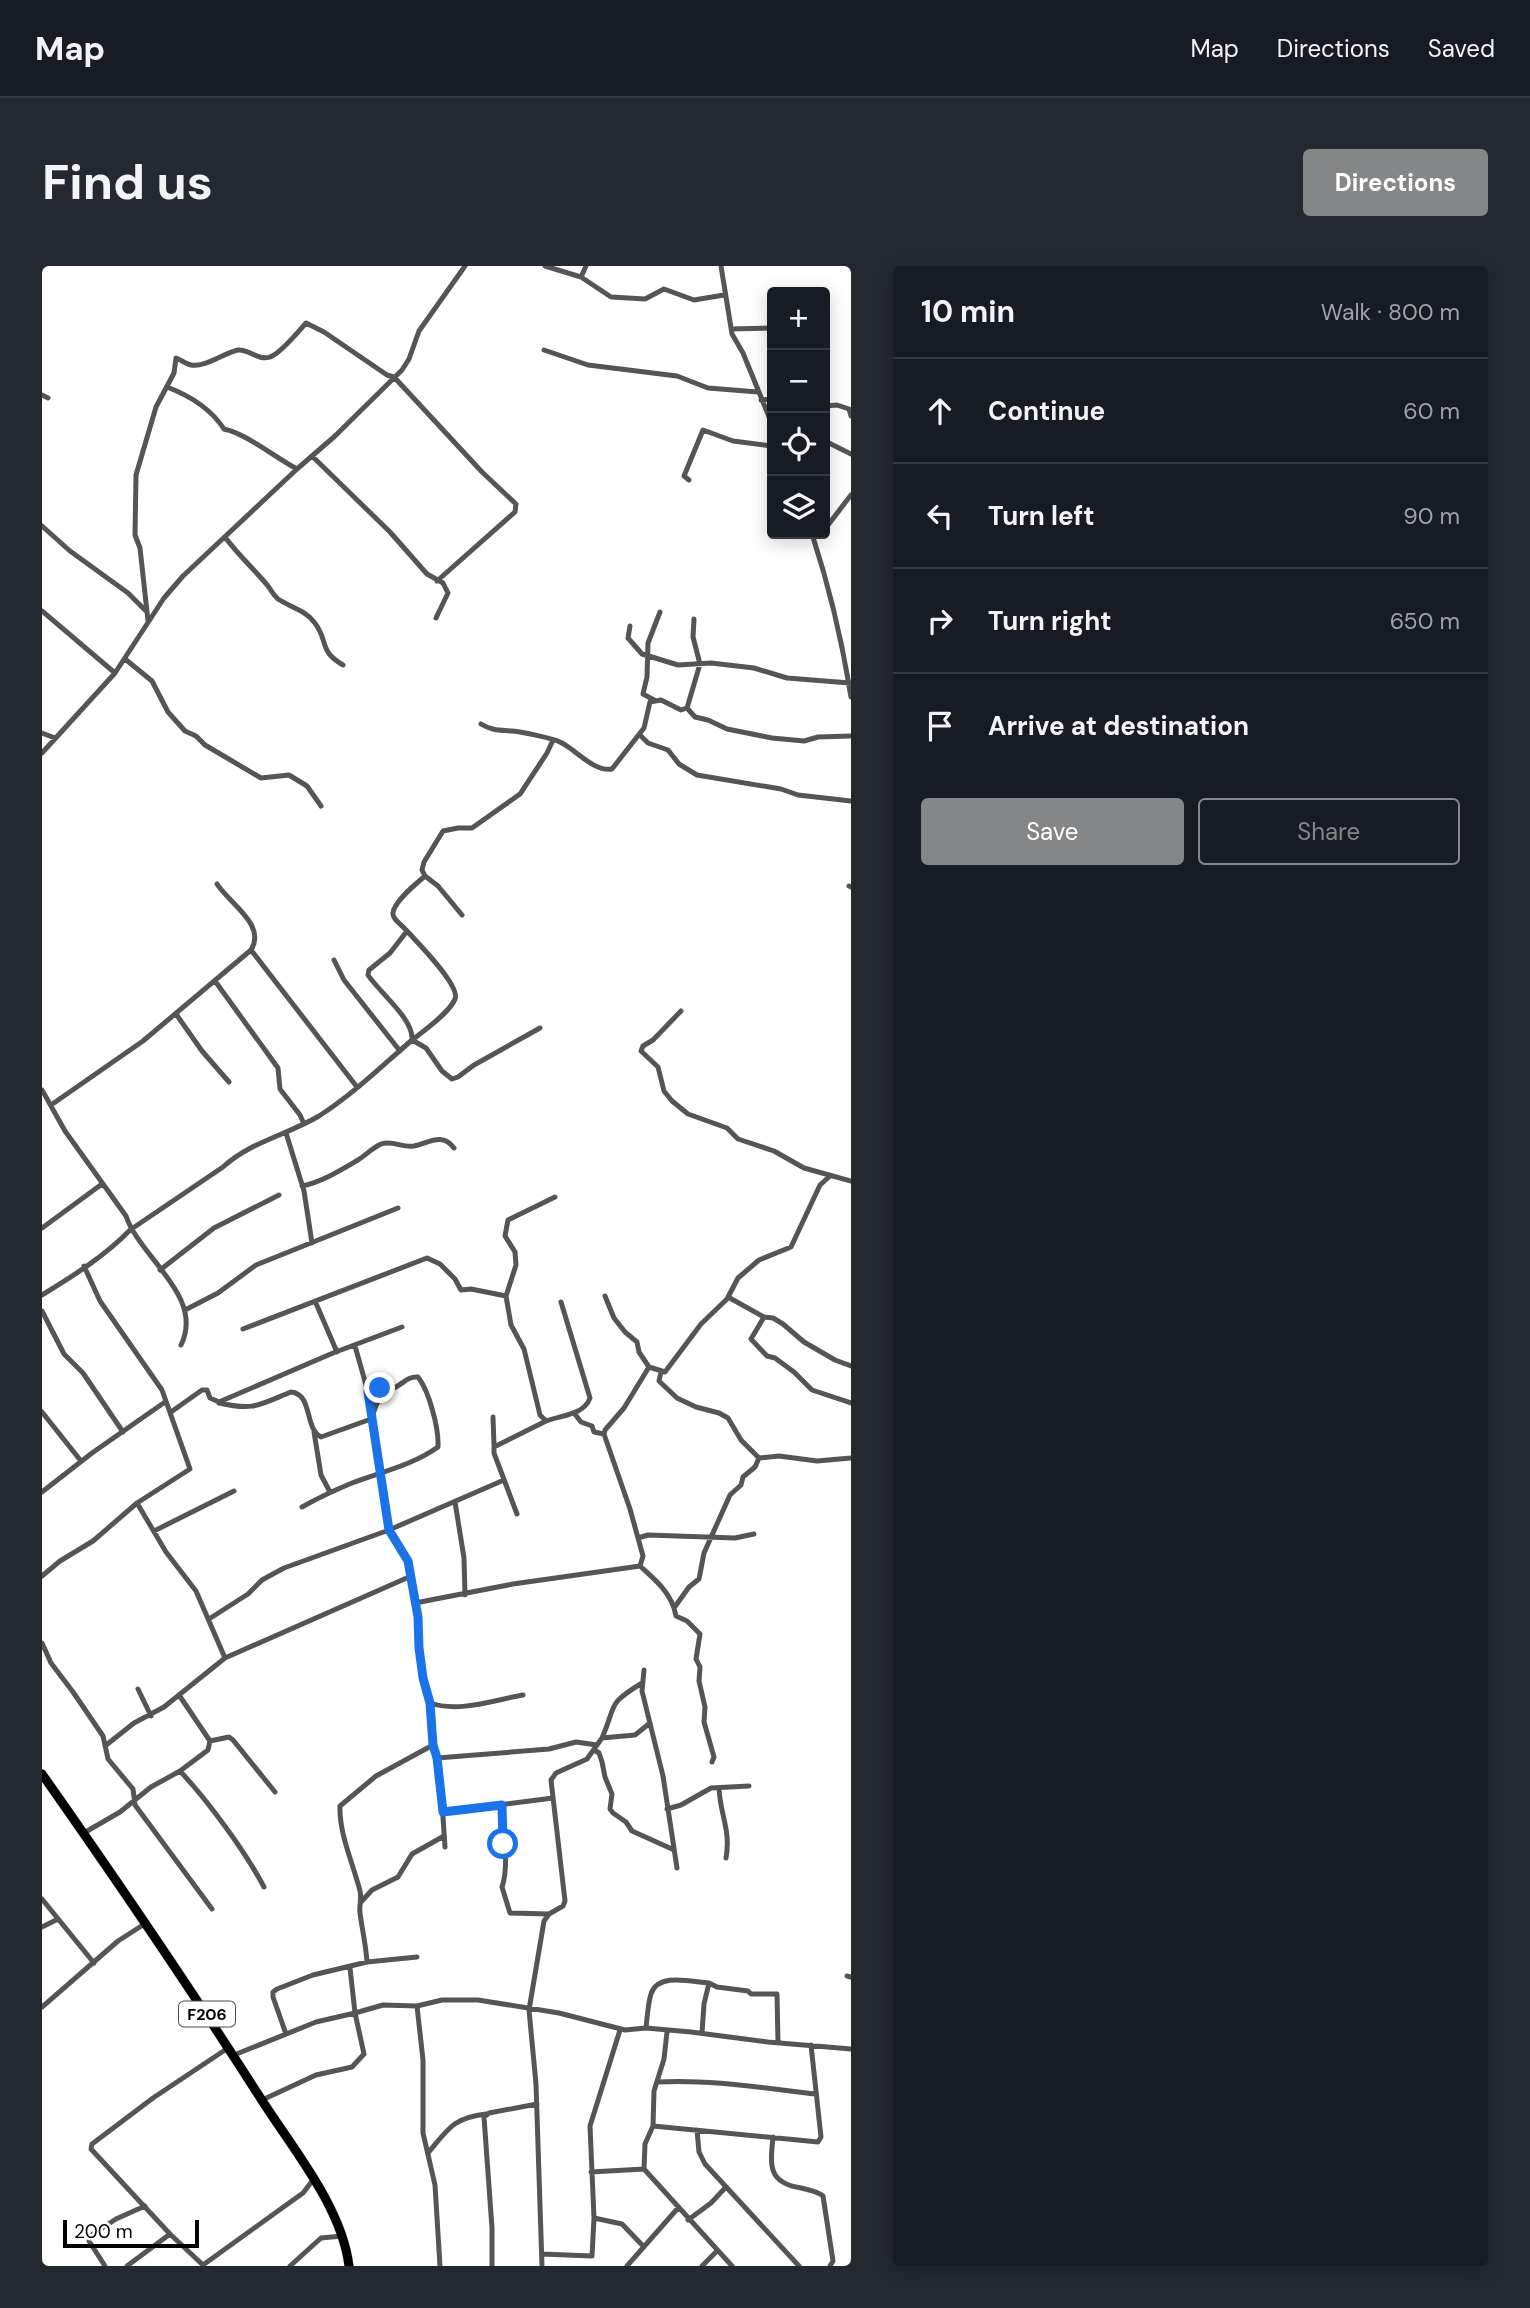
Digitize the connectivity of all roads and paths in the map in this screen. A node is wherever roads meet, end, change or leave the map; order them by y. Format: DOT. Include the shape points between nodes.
graph roads {
  1 [pos="465,266"];
  2 [pos="545,266"];
  3 [pos="586,266"];
  4 [pos="721,266"];
  5 [pos="581,277"];
  6 [pos="724,295"];
  7 [pos="767,328"];
  8 [pos="731,329"];
  9 [pos="544,349"];
  10 [pos="394,377"];
  11 [pos="167,387"];
  12 [pos="758,393"];
  13 [pos="767,399"];
  14 [pos="761,400"];
  15 [pos="830,406"];
  16 [pos="767,413"];
  17 [pos="851,416"];
  18 [pos="830,444"];
  19 [pos="767,445"];
  20 [pos="851,454"];
  21 [pos="312,456"];
  22 [pos="296,468"];
  23 [pos="689,480"];
  24 [pos="851,495"];
  25 [pos="830,522"];
  26 [pos="42,526"];
  27 [pos="225,537"];
  28 [pos="814,539"];
  29 [pos="437,581"];
  30 [pos="42,611"];
  31 [pos="146,611"];
  32 [pos="660,612"];
  33 [pos="436,618"];
  34 [pos="694,619"];
  35 [pos="148,621"];
  36 [pos="630,626"];
  37 [pos="647,655"];
  38 [pos="125,659"];
  39 [pos="700,664"];
  40 [pos="343,665"];
  41 [pos="115,673"];
  42 [pos="850,683"];
  43 [pos="851,697"];
  44 [pos="654,700"];
  45 [pos="687,708"];
  46 [pos="481,724"];
  47 [pos="42,733"];
  48 [pos="640,735"];
  49 [pos="851,736"];
  50 [pos="55,738"];
  51 [pos="553,740"];
  52 [pos="42,751"];
  53 [pos="851,801"];
  54 [pos="321,806"];
  55 [pos="425,876"];
  56 [pos="217,884"];
  57 [pos="462,915"];
  58 [pos="407,931"];
  59 [pos="251,950"];
  60 [pos="334,960"];
  61 [pos="215,981"];
  62 [pos="681,1011"];
  63 [pos="176,1014"];
  64 [pos="540,1028"];
  65 [pos="412,1040"];
  66 [pos="400,1051"];
  67 [pos="229,1082"];
  68 [pos="357,1087"];
  69 [pos="42,1090"];
  70 [pos="51,1105"];
  71 [pos="304,1124"];
  72 [pos="286,1133"];
  73 [pos="454,1148"];
  74 [pos="830,1176"];
  75 [pos="851,1181"];
  76 [pos="102,1184"];
  77 [pos="302,1186"];
  78 [pos="279,1195"];
  79 [pos="555,1197"];
  80 [pos="398,1208"];
  81 [pos="42,1228"];
  82 [pos="130,1230"];
  83 [pos="312,1243"];
  84 [pos="84,1266"];
  85 [pos="160,1270"];
  86 [pos="42,1295"];
  87 [pos="506,1296"];
  88 [pos="605,1296"];
  89 [pos="728,1297"];
  90 [pos="315,1301"];
  91 [pos="561,1302"];
  92 [pos="185,1310"];
  93 [pos="42,1311"];
  94 [pos="764,1317"];
  95 [pos="402,1327"];
  96 [pos="243,1329"];
  97 [pos="181,1345"];
  98 [pos="355,1346"];
  99 [pos="337,1352"];
  100 [pos="851,1366"];
  101 [pos="649,1367"];
  102 [pos="661,1372"];
  103 [pos="391,1389"];
  104 [pos="368,1392"];
  105 [pos="165,1402"];
  106 [pos="219,1402"];
  107 [pos="851,1403"];
  108 [pos="42,1412"];
  109 [pos="171,1412"];
  110 [pos="574,1413"];
  111 [pos="494,1417"];
  112 [pos="370,1419"];
  113 [pos="546,1421"];
  114 [pos="123,1432"];
  115 [pos="314,1432"];
  116 [pos="604,1434"];
  117 [pos="494,1447"];
  118 [pos="759,1458"];
  119 [pos="851,1458"];
  120 [pos="81,1461"];
  121 [pos="382,1473"];
  122 [pos="504,1480"];
  123 [pos="234,1491"];
  124 [pos="42,1492"];
  125 [pos="330,1492"];
  126 [pos="455,1502"];
  127 [pos="137,1503"];
  128 [pos="302,1507"];
  129 [pos="517,1514"];
  130 [pos="389,1530"];
  131 [pos="154,1531"];
  132 [pos="754,1534"];
  133 [pos="638,1538"];
  134 [pos="711,1538"];
  135 [pos="640,1566"];
  136 [pos="42,1576"];
  137 [pos="410,1577"];
  138 [pos="465,1595"];
  139 [pos="415,1603"];
  140 [pos="674,1608"];
  141 [pos="209,1619"];
  142 [pos="42,1643"];
  143 [pos="225,1658"];
  144 [pos="644,1670"];
  145 [pos="642,1684"];
  146 [pos="138,1689"];
  147 [pos="179,1695"];
  148 [pos="523,1695"];
  149 [pos="430,1703"];
  150 [pos="151,1716"];
  151 [pos="650,1723"];
  152 [pos="602,1738"];
  153 [pos="211,1741"];
  154 [pos="433,1745"];
  155 [pos="105,1746"];
  156 [pos="595,1747"];
  157 [pos="437,1758"];
  158 [pos="712,1762"];
  159 [pos="180,1771"];
  160 [pos="42,1774"];
  161 [pos="749,1786"];
  162 [pos="719,1788"];
  163 [pos="275,1792"];
  164 [pos="553,1798"];
  165 [pos="135,1799"];
  166 [pos="502,1805"];
  167 [pos="667,1809"];
  168 [pos="443,1812"];
  169 [pos="82,1834"];
  170 [pos="444,1836"];
  171 [pos="445,1847"];
  172 [pos="672,1849"];
  173 [pos="726,1858"];
  174 [pos="677,1867"];
  175 [pos="264,1887"];
  176 [pos="42,1899"];
  177 [pos="212,1909"];
  178 [pos="359,1910"];
  179 [pos="549,1914"];
  180 [pos="58,1919"];
  181 [pos="146,1923"];
  182 [pos="42,1927"];
  183 [pos="417,1957"];
  184 [pos="367,1962"];
  185 [pos="94,1964"];
  186 [pos="350,1968"];
  187 [pos="709,1983"];
  188 [pos="417,2006"];
  189 [pos="42,2007"];
  190 [pos="529,2010"];
  191 [pos="355,2014"];
  192 [pos="646,2028"];
  193 [pos="620,2030"];
  194 [pos="667,2032"];
  195 [pos="702,2033"];
  196 [pos="286,2034"];
  197 [pos="778,2043"];
  198 [pos="811,2045"];
  199 [pos="851,2049"];
  200 [pos="231,2051"];
  201 [pos="657,2082"];
  202 [pos="816,2094"];
  203 [pos="262,2100"];
  204 [pos="537,2104"];
  205 [pos="489,2113"];
  206 [pos="653,2126"];
  207 [pos="697,2130"];
  208 [pos="773,2137"];
  209 [pos="428,2153"];
  210 [pos="644,2169"];
  211 [pos="592,2172"];
  212 [pos="313,2180"];
  213 [pos="726,2187"];
  214 [pos="145,2206"];
  215 [pos="678,2208"];
  216 [pos="594,2218"];
  217 [pos="688,2220"];
  218 [pos="170,2234"];
  219 [pos="344,2236"];
  220 [pos="644,2247"];
  221 [pos="717,2251"];
  222 [pos="542,2254"];
  223 [pos="207,2265"];
  224 [pos="105,2266"];
  225 [pos="127,2266"];
  226 [pos="290,2266"];
  227 [pos="349,2266"];
  228 [pos="440,2266"];
  229 [pos="492,2266"];
  230 [pos="542,2266"];
  231 [pos="627,2266"];
  232 [pos="702,2266"];
  233 [pos="732,2266"];
  234 [pos="799,2266"];
  235 [pos="831,2266"];
  1 -- 10 [label="street" via="419,331 409,359"];
  2 -- 5 [label="street"];
  3 -- 5 [label="street"];
  4 -- 6 [label="street"];
  5 -- 6 [label="street" via="605,294 629,299 645,299 664,289 694,300"];
  6 -- 8 [label="street"];
  7 -- 8 [label="street"];
  8 -- 12 [label="street"];
  9 -- 12 [label="street" via="588,365 677,376 708,388"];
  10 -- 11 [label="street" via="306,323 269,358 243,350 190,365 176,358"];
  10 -- 21 [label="street"];
  10 -- 29 [label="street" via="516,504 515,512"];
  11 -- 22 [label="street" via="215,416 224,429"];
  11 -- 31 [label="street" via="156,407 136,475 135,535"];
  12 -- 14 [label="street"];
  13 -- 14 [label="street"];
  14 -- 16 [label="street"];
  15 -- 17 [label="street" via="844,406"];
  18 -- 20 [label="street"];
  19 -- 23 [label="street" via="733,441 703,430 684,476"];
  21 -- 22 [label="street"];
  21 -- 29 [label="street"];
  22 -- 27 [label="street"];
  24 -- 25 [label="street"];
  26 -- 31 [label="street"];
  27 -- 35 [label="street" via="183,576"];
  27 -- 40 [label="street" via="275,596 311,617 324,648"];
  28 -- 42 [label="street" via="834,603"];
  29 -- 33 [label="street" via="448,593"];
  30 -- 41 [label="street"];
  31 -- 35 [label="street"];
  32 -- 37 [label="street"];
  34 -- 39 [label="street"];
  35 -- 38 [label="street"];
  36 -- 37 [label="street" via="629,641"];
  37 -- 39 [label="street" via="677,665"];
  37 -- 44 [label="street" via="643,694"];
  38 -- 41 [label="street"];
  38 -- 54 [label="street" via="152,681 168,712 185,731 261,778 289,775 307,786"];
  39 -- 42 [label="street"];
  39 -- 45 [label="street"];
  41 -- 50 [label="street"];
  42 -- 43 [label="street"];
  44 -- 45 [label="street"];
  44 -- 48 [label="street"];
  45 -- 49 [label="street" via="695,718 717,726 772,738 804,741"];
  46 -- 51 [label="street"];
  47 -- 50 [label="street"];
  48 -- 51 [label="street" via="608,770"];
  48 -- 53 [label="street" via="668,750 697,775"];
  50 -- 52 [label="street"];
  51 -- 55 [label="street" via="520,794 472,828 443,831 424,862"];
  55 -- 57 [label="street"];
  55 -- 58 [label="street" via="393,912"];
  56 -- 59 [label="street" via="256,932"];
  58 -- 65 [label="street" via="368,975 400,1014"];
  58 -- 65 [label="street" via="457,990 450,1006"];
  59 -- 61 [label="street"];
  59 -- 68 [label="street"];
  60 -- 66 [label="street" via="344,980"];
  61 -- 63 [label="street"];
  61 -- 71 [label="street" via="278,1068 280,1089"];
  62 -- 74 [label="street" via="641,1051 658,1067 664,1091 672,1101 688,1114 727,1128 738,1139"];
  63 -- 67 [label="street"];
  63 -- 70 [label="street"];
  64 -- 65 [label="street" via="452,1079 432,1054"];
  65 -- 66 [label="street"];
  66 -- 68 [label="street"];
  68 -- 71 [label="street"];
  69 -- 70 [label="street"];
  70 -- 76 [label="street"];
  71 -- 72 [label="street"];
  72 -- 77 [label="street"];
  72 -- 82 [label="street" via="253,1145"];
  73 -- 77 [label="street" via="443,1139 414,1146 387,1143"];
  74 -- 75 [label="street"];
  74 -- 89 [label="street" via="820,1185 791,1247 759,1260 738,1278"];
  76 -- 81 [label="street"];
  76 -- 82 [label="street" via="126,1216"];
  77 -- 83 [label="street"];
  78 -- 85 [label="street" via="214,1228"];
  79 -- 87 [label="street" via="508,1220 505,1236 515,1252 516,1265"];
  80 -- 83 [label="street"];
  82 -- 84 [label="street"];
  82 -- 85 [label="street"];
  83 -- 92 [label="street" via="256,1265 231,1286"];
  84 -- 86 [label="street"];
  84 -- 105 [label="street" via="100,1301 162,1390"];
  85 -- 92 [label="street"];
  87 -- 90 [label="street" via="461,1290 440,1264 427,1258"];
  87 -- 113 [label="street" via="540,1415"];
  88 -- 101 [label="street" via="614,1318 637,1342"];
  89 -- 94 [label="street"];
  89 -- 102 [label="street"];
  90 -- 96 [label="street"];
  90 -- 99 [label="street"];
  91 -- 110 [label="street" via="590,1398"];
  92 -- 97 [label="street" via="187,1328"];
  93 -- 114 [label="street" via="64,1354 83,1373"];
  94 -- 100 [label="street" via="773,1318 804,1342"];
  94 -- 107 [label="street" via="751,1339 767,1356 794,1372 812,1390"];
  95 -- 98 [label="street"];
  98 -- 99 [label="street"];
  98 -- 104 [label="street"];
  99 -- 106 [label="street"];
  101 -- 102 [label="street"];
  101 -- 116 [label="street"];
  102 -- 118 [label="street" via="661,1384 670,1393 728,1418"];
  103 -- 104 [label="street"];
  103 -- 112 [label="street"];
  103 -- 121 [label="street" via="418,1377 439,1438 438,1447 429,1453"];
  104 -- 112 [label="street"];
  105 -- 109 [label="street"];
  105 -- 114 [label="street"];
  106 -- 109 [label="street" via="202,1390"];
  106 -- 115 [label="street" via="256,1407 297,1392"];
  108 -- 120 [label="street"];
  109 -- 127 [label="street" via="190,1469"];
  110 -- 113 [label="street"];
  110 -- 116 [label="street" via="594,1432"];
  111 -- 117 [label="street"];
  112 -- 115 [label="street" via="321,1437"];
  112 -- 121 [label="street"];
  113 -- 117 [label="street"];
  114 -- 120 [label="street"];
  115 -- 125 [label="street" via="318,1464"];
  116 -- 133 [label="street"];
  117 -- 122 [label="street"];
  118 -- 119 [label="street"];
  118 -- 134 [label="street" via="730,1496"];
  120 -- 124 [label="street"];
  121 -- 125 [label="street"];
  121 -- 130 [label="street"];
  122 -- 126 [label="street"];
  122 -- 129 [label="street"];
  123 -- 131 [label="street"];
  125 -- 128 [label="street"];
  126 -- 130 [label="street"];
  126 -- 138 [label="street"];
  127 -- 131 [label="street"];
  127 -- 136 [label="street"];
  130 -- 137 [label="street" via="408,1561"];
  130 -- 141 [label="street" via="284,1567"];
  131 -- 141 [label="street" via="196,1591"];
  132 -- 134 [label="street"];
  133 -- 134 [label="street"];
  133 -- 135 [label="street" via="643,1556"];
  134 -- 140 [label="street" via="699,1579"];
  135 -- 138 [label="street"];
  135 -- 140 [label="street" via="660,1584"];
  137 -- 139 [label="street"];
  137 -- 143 [label="street"];
  138 -- 139 [label="street"];
  139 -- 149 [label="street"];
  140 -- 158 [label="street" via="676,1616 700,1634 696,1659"];
  141 -- 143 [label="street"];
  142 -- 155 [label="street" via="103,1736"];
  143 -- 147 [label="street"];
  144 -- 145 [label="street"];
  145 -- 151 [label="street"];
  145 -- 152 [label="street" via="615,1702"];
  146 -- 150 [label="street"];
  147 -- 150 [label="street"];
  147 -- 153 [label="street"];
  148 -- 149 [label="street" via="467,1706"];
  149 -- 154 [label="street"];
  150 -- 155 [label="street"];
  151 -- 152 [label="street" via="635,1735"];
  151 -- 167 [label="street"];
  152 -- 156 [label="street"];
  153 -- 159 [label="street" via="208,1750"];
  153 -- 163 [label="street" via="233,1740"];
  154 -- 157 [label="street"];
  154 -- 178 [label="street" via="376,1776 340,1805 361,1894"];
  155 -- 165 [label="street" via="108,1759"];
  156 -- 157 [label="street" via="576,1742 549,1749"];
  156 -- 164 [label="street" via="587,1759 556,1773 551,1780"];
  156 -- 172 [label="street" via="612,1794 613,1813 632,1831"];
  157 -- 168 [label="street"];
  159 -- 165 [label="street"];
  159 -- 175 [label="street"];
  160 -- 169 [label="main road, F206"];
  161 -- 162 [label="street"];
  162 -- 167 [label="street" via="712,1787"];
  162 -- 173 [label="street" via="728,1833"];
  164 -- 166 [label="street"];
  164 -- 179 [label="street" via="565,1901"];
  165 -- 169 [label="street"];
  165 -- 177 [label="street"];
  166 -- 168 [label="street"];
  166 -- 179 [label="street" via="506,1878 502,1887 510,1913"];
  167 -- 172 [label="street"];
  168 -- 170 [label="street"];
  169 -- 181 [label="main road, F206"];
  170 -- 171 [label="street"];
  170 -- 178 [label="street" via="412,1854 398,1877 366,1895"];
  172 -- 174 [label="street"];
  176 -- 180 [label="street"];
  178 -- 184 [label="street"];
  179 -- 190 [label="street"];
  180 -- 182 [label="street"];
  180 -- 185 [label="street"];
  181 -- 185 [label="street"];
  181 -- 200 [label="main road, F206"];
  183 -- 184 [label="street"];
  184 -- 186 [label="street"];
  185 -- 189 [label="street"];
  186 -- 191 [label="street"];
  186 -- 196 [label="street" via="313,1975 272,1993"];
  187 -- 192 [label="street" via="669,1980 657,1985 651,1994"];
  187 -- 195 [label="street"];
  187 -- 197 [label="street" via="751,1994 777,1994"];
  188 -- 190 [label="street" via="442,2000 478,2000"];
  188 -- 191 [label="street" via="375,2006"];
  188 -- 209 [label="street"];
  190 -- 193 [label="street" via="559,2013"];
  190 -- 204 [label="street"];
  191 -- 196 [label="street"];
  191 -- 203 [label="street" via="364,2054 359,2062 316,2075"];
  192 -- 193 [label="street"];
  192 -- 194 [label="street"];
  193 -- 211 [label="street" via="590,2126"];
  194 -- 195 [label="street"];
  194 -- 201 [label="street"];
  195 -- 197 [label="street"];
  196 -- 200 [label="street"];
  197 -- 198 [label="street"];
  198 -- 199 [label="street"];
  198 -- 202 [label="street"];
  200 -- 203 [label="main road, F206"];
  200 -- 214 [label="street" via="153,2098 92,2144"];
  201 -- 202 [label="street" via="709,2082"];
  201 -- 206 [label="street"];
  202 -- 208 [label="street" via="820,2140"];
  203 -- 212 [label="main road, F206"];
  204 -- 205 [label="street"];
  204 -- 222 [label="street"];
  205 -- 209 [label="street" via="458,2120"];
  205 -- 229 [label="street" via="484,2117"];
  206 -- 207 [label="street"];
  206 -- 210 [label="street" via="645,2144"];
  207 -- 208 [label="street"];
  207 -- 213 [label="street" via="705,2164"];
  208 -- 235 [label="street" via="774,2174 790,2187 823,2196"];
  209 -- 228 [label="street" via="435,2185"];
  210 -- 211 [label="street"];
  210 -- 215 [label="street"];
  211 -- 216 [label="street"];
  212 -- 219 [label="main road, F206"];
  212 -- 223 [label="street" via="303,2193"];
  213 -- 217 [label="street"];
  213 -- 234 [label="street"];
  214 -- 218 [label="street"];
  214 -- 224 [label="street" via="90,2236"];
  215 -- 217 [label="street"];
  215 -- 220 [label="street"];
  216 -- 220 [label="street" via="622,2224"];
  216 -- 222 [label="street" via="592,2256"];
  217 -- 221 [label="street"];
  218 -- 223 [label="street"];
  218 -- 225 [label="street"];
  219 -- 226 [label="street" via="321,2238"];
  219 -- 227 [label="main road, F206"];
  220 -- 231 [label="street"];
  221 -- 232 [label="street"];
  221 -- 233 [label="street"];
  222 -- 230 [label="street"];
}
